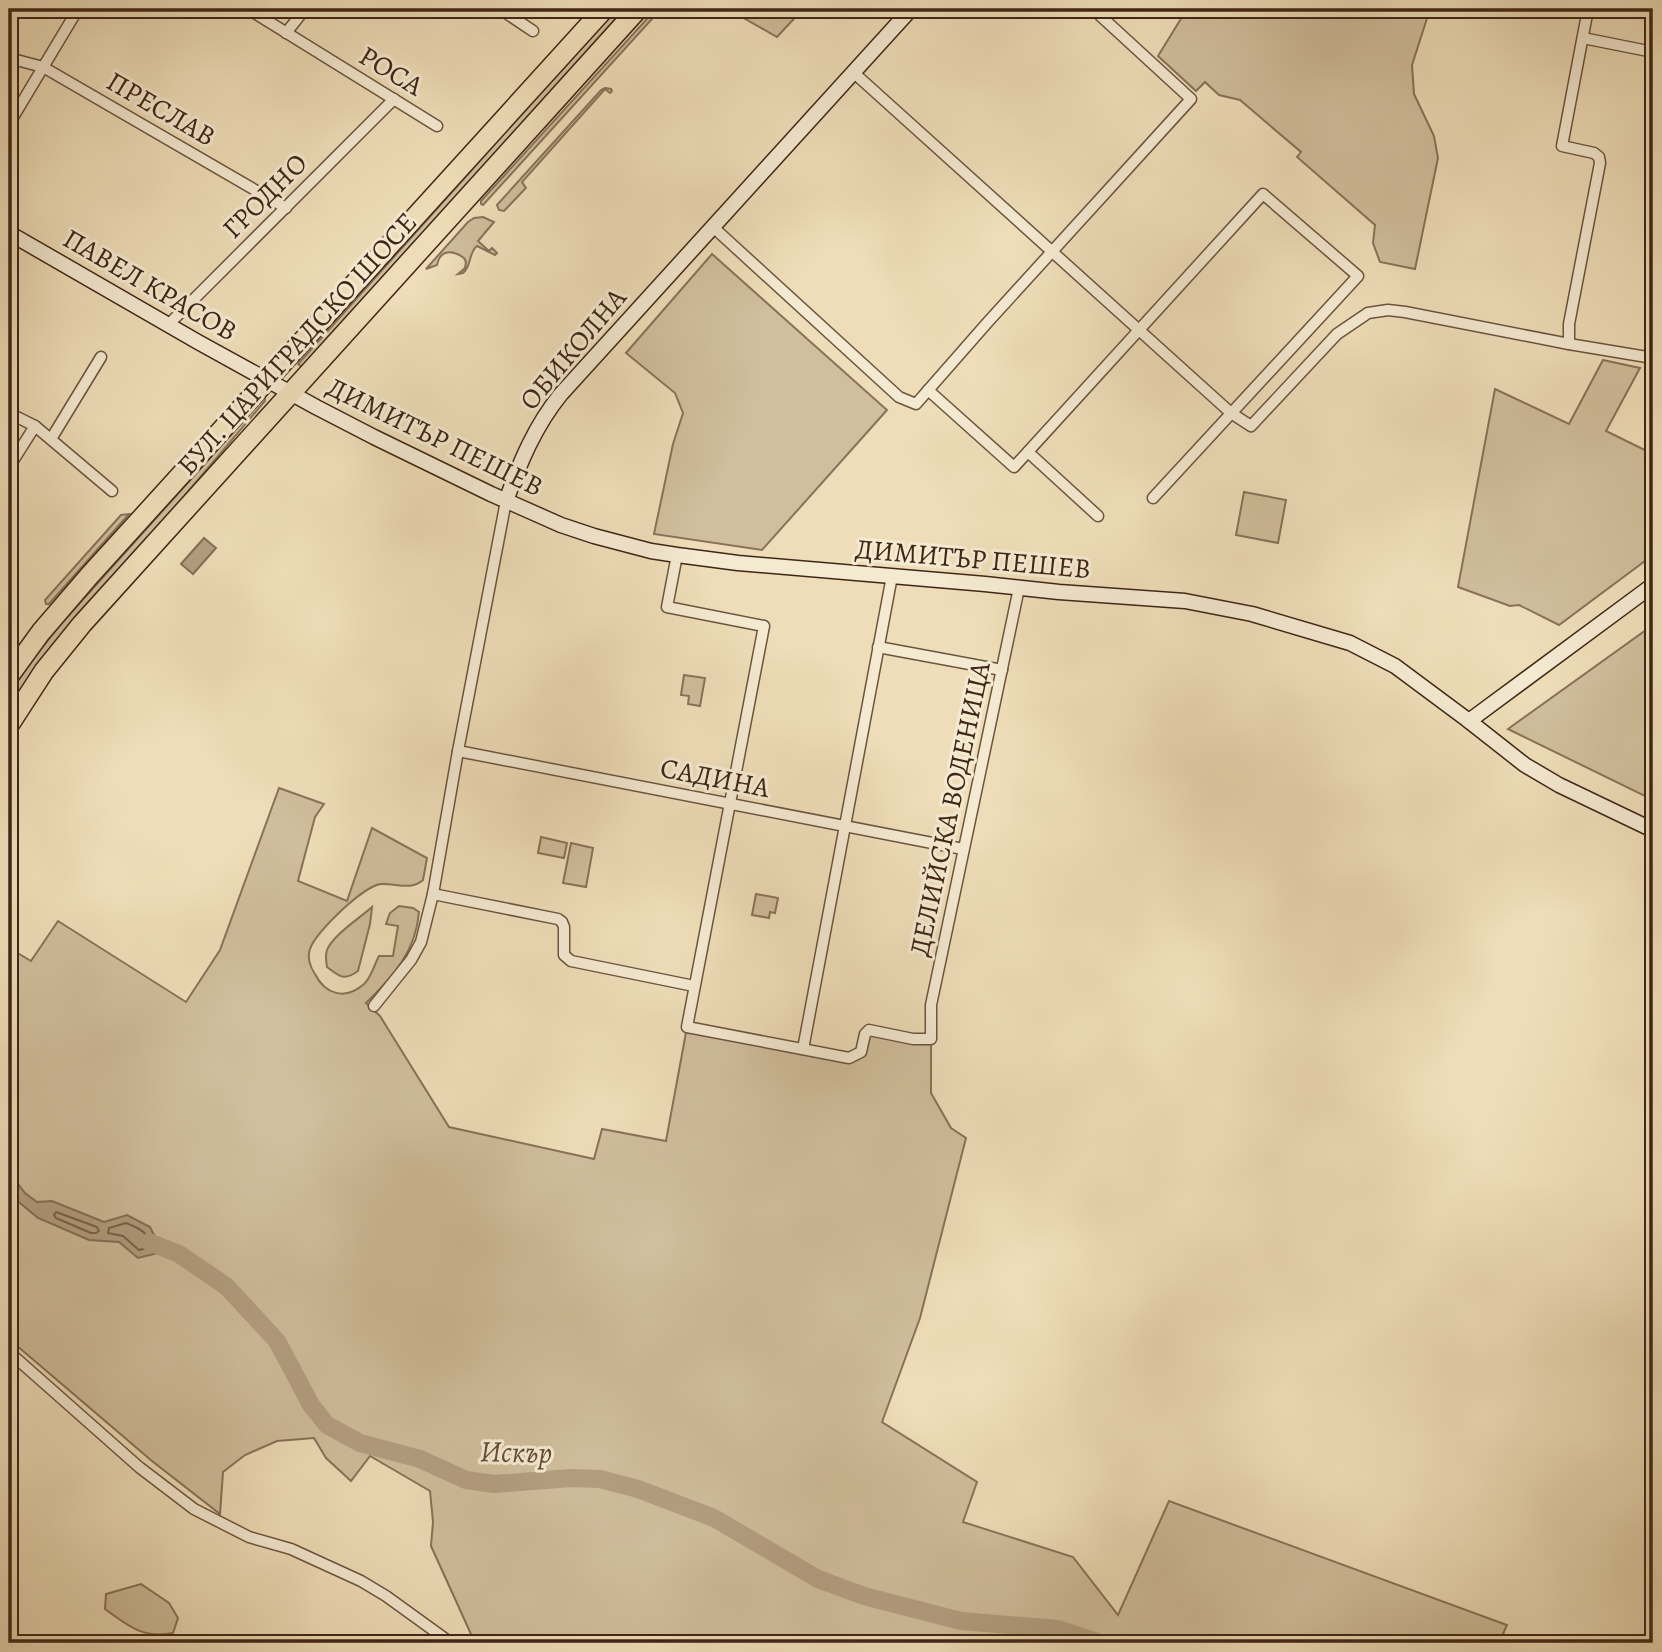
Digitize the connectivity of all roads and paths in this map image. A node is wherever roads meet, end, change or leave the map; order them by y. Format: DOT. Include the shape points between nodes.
graph roads {
  1 [pos="78,9"];
  2 [pos="248,9"];
  3 [pos="305,9"];
  4 [pos="499,9"];
  5 [pos="604,9"];
  6 [pos="638,9"];
  7 [pos="911,9"];
  8 [pos="1093,9"];
  9 [pos="1588,9"];
  10 [pos="533,32"];
  11 [pos="286,33"];
  12 [pos="1583,38"];
  13 [pos="1653,52"];
  14 [pos="9,58"];
  15 [pos="43,67"];
  16 [pos="853,72"];
  17 [pos="394,99"];
  18 [pos="9,124"];
  19 [pos="437,126"];
  20 [pos="286,208"];
  21 [pos="713,227"];
  22 [pos="9,233"];
  23 [pos="1052,251"];
  24 [pos="168,325"];
  25 [pos="1139,330"];
  26 [pos="1569,344"];
  27 [pos="101,358"];
  28 [pos="1653,358"];
  29 [pos="268,379"];
  30 [pos="929,390"];
  31 [pos="292,392"];
  32 [pos="1231,413"];
  33 [pos="9,414"];
  34 [pos="34,426"];
  35 [pos="51,439"];
  36 [pos="1028,452"];
  37 [pos="9,467"];
  38 [pos="112,491"];
  39 [pos="1153,498"];
  40 [pos="506,501"];
  41 [pos="1098,516"];
  42 [pos="677,555"];
  43 [pos="892,576"];
  44 [pos="1653,585"];
  45 [pos="1019,588"];
  46 [pos="878,647"];
  47 [pos="1002,670"];
  48 [pos="9,676"];
  49 [pos="1469,721"];
  50 [pos="9,725"];
  51 [pos="458,751"];
  52 [pos="730,804"];
  53 [pos="845,827"];
  54 [pos="1653,830"];
  55 [pos="963,849"];
  56 [pos="433,894"];
  57 [pos="694,986"];
  58 [pos="374,1006"];
  59 [pos="803,1049"];
  60 [pos="9,1352"];
  61 [pos="451,1643"];
  1 -- 15 [label="street"];
  2 -- 11 [label="street, РОСА"];
  3 -- 11 [label="street"];
  4 -- 10 [label="street"];
  5 -- 29 [label="highway, БУЛ. ЦАРИГРАДСКО ШОСЕ"];
  6 -- 31 [label="highway, БУЛ. ЦАРИГРАДСКО ШОСЕ"];
  7 -- 16 [label="main road, ОБИКОЛНА"];
  8 -- 23 [label="street" via="1191,99"];
  9 -- 12 [label="street"];
  11 -- 17 [label="street, РОСА"];
  12 -- 13 [label="street"];
  12 -- 26 [label="street" via="1562,146 1594,153 1600,163"];
  14 -- 15 [label="street, ПРЕСЛАВ"];
  15 -- 18 [label="street"];
  15 -- 20 [label="street, ПРЕСЛАВ"];
  16 -- 21 [label="main road, ОБИКОЛНА"];
  16 -- 23 [label="street"];
  17 -- 19 [label="street, РОСА"];
  17 -- 20 [label="street, ГРОДНО"];
  20 -- 24 [label="street, ГРОДНО"];
  21 -- 30 [label="street" via="899,397 916,404"];
  21 -- 40 [label="main road, ОБИКОЛНА" via="552,405 524,453"];
  22 -- 24 [label="main road, ПАВЕЛ КРАСОВ"];
  23 -- 25 [label="street"];
  23 -- 30 [label="street"];
  24 -- 29 [label="main road, ПАВЕЛ КРАСОВ"];
  25 -- 32 [label="street"];
  25 -- 32 [label="street" via="1263,194 1358,275"];
  25 -- 36 [label="street"];
  26 -- 28 [label="street"];
  26 -- 32 [label="street" via="1405,312 1368,313 1337,334 1251,426"];
  27 -- 35 [label="street"];
  29 -- 31 [label="main road, ДИМИТЪР ПЕШЕВ"];
  29 -- 48 [label="highway, БУЛ. ЦАРИГРАДСКО ШОСЕ" via="61,608"];
  30 -- 36 [label="street" via="1014,467"];
  31 -- 40 [label="main road, ДИМИТЪР ПЕШЕВ"];
  31 -- 50 [label="highway, БУЛ. ЦАРИГРАДСКО ШОСЕ" via="82,624"];
  32 -- 39 [label="street"];
  33 -- 34 [label="street"];
  34 -- 35 [label="street"];
  34 -- 37 [label="street"];
  35 -- 38 [label="street"];
  36 -- 41 [label="street"];
  40 -- 42 [label="main road, ДИМИТЪР ПЕШЕВ" via="594,536"];
  40 -- 51 [label="street, ОБИКОЛНА"];
  42 -- 43 [label="main road, ДИМИТЪР ПЕШЕВ"];
  42 -- 52 [label="street" via="667,607 764,626"];
  43 -- 45 [label="main road, ДИМИТЪР ПЕШЕВ"];
  43 -- 46 [label="street"];
  44 -- 49 [label="main road"];
  45 -- 47 [label="street, ДЕЛИЙСКА ВОДЕНИЦА"];
  45 -- 49 [label="main road, ДИМИТЪР ПЕШЕВ" via="1185,601 1252,614 1350,643 1395,666"];
  46 -- 47 [label="street"];
  46 -- 53 [label="street"];
  47 -- 55 [label="street, ДЕЛИЙСКА ВОДЕНИЦА"];
  49 -- 54 [label="main road, ДИМИТЪР ПЕШЕВ" via="1525,765"];
  51 -- 52 [label="street, САДИНА"];
  51 -- 56 [label="street, ОБИКОЛНА"];
  52 -- 53 [label="street, САДИНА"];
  52 -- 57 [label="street"];
  53 -- 55 [label="street, САДИНА"];
  53 -- 59 [label="street"];
  55 -- 59 [label="street, ДЕЛИЙСКА ВОДЕНИЦА" via="932,1006 931,1039 869,1030 861,1052 849,1058"];
  56 -- 57 [label="street" via="558,919 564,927 564,955 571,961"];
  56 -- 58 [label="street, ОБИКОЛНА" via="421,942"];
  57 -- 59 [label="street" via="687,1027"];
  60 -- 61 [label="street" via="139,1467 194,1509 249,1537 291,1549 361,1581"];
}
